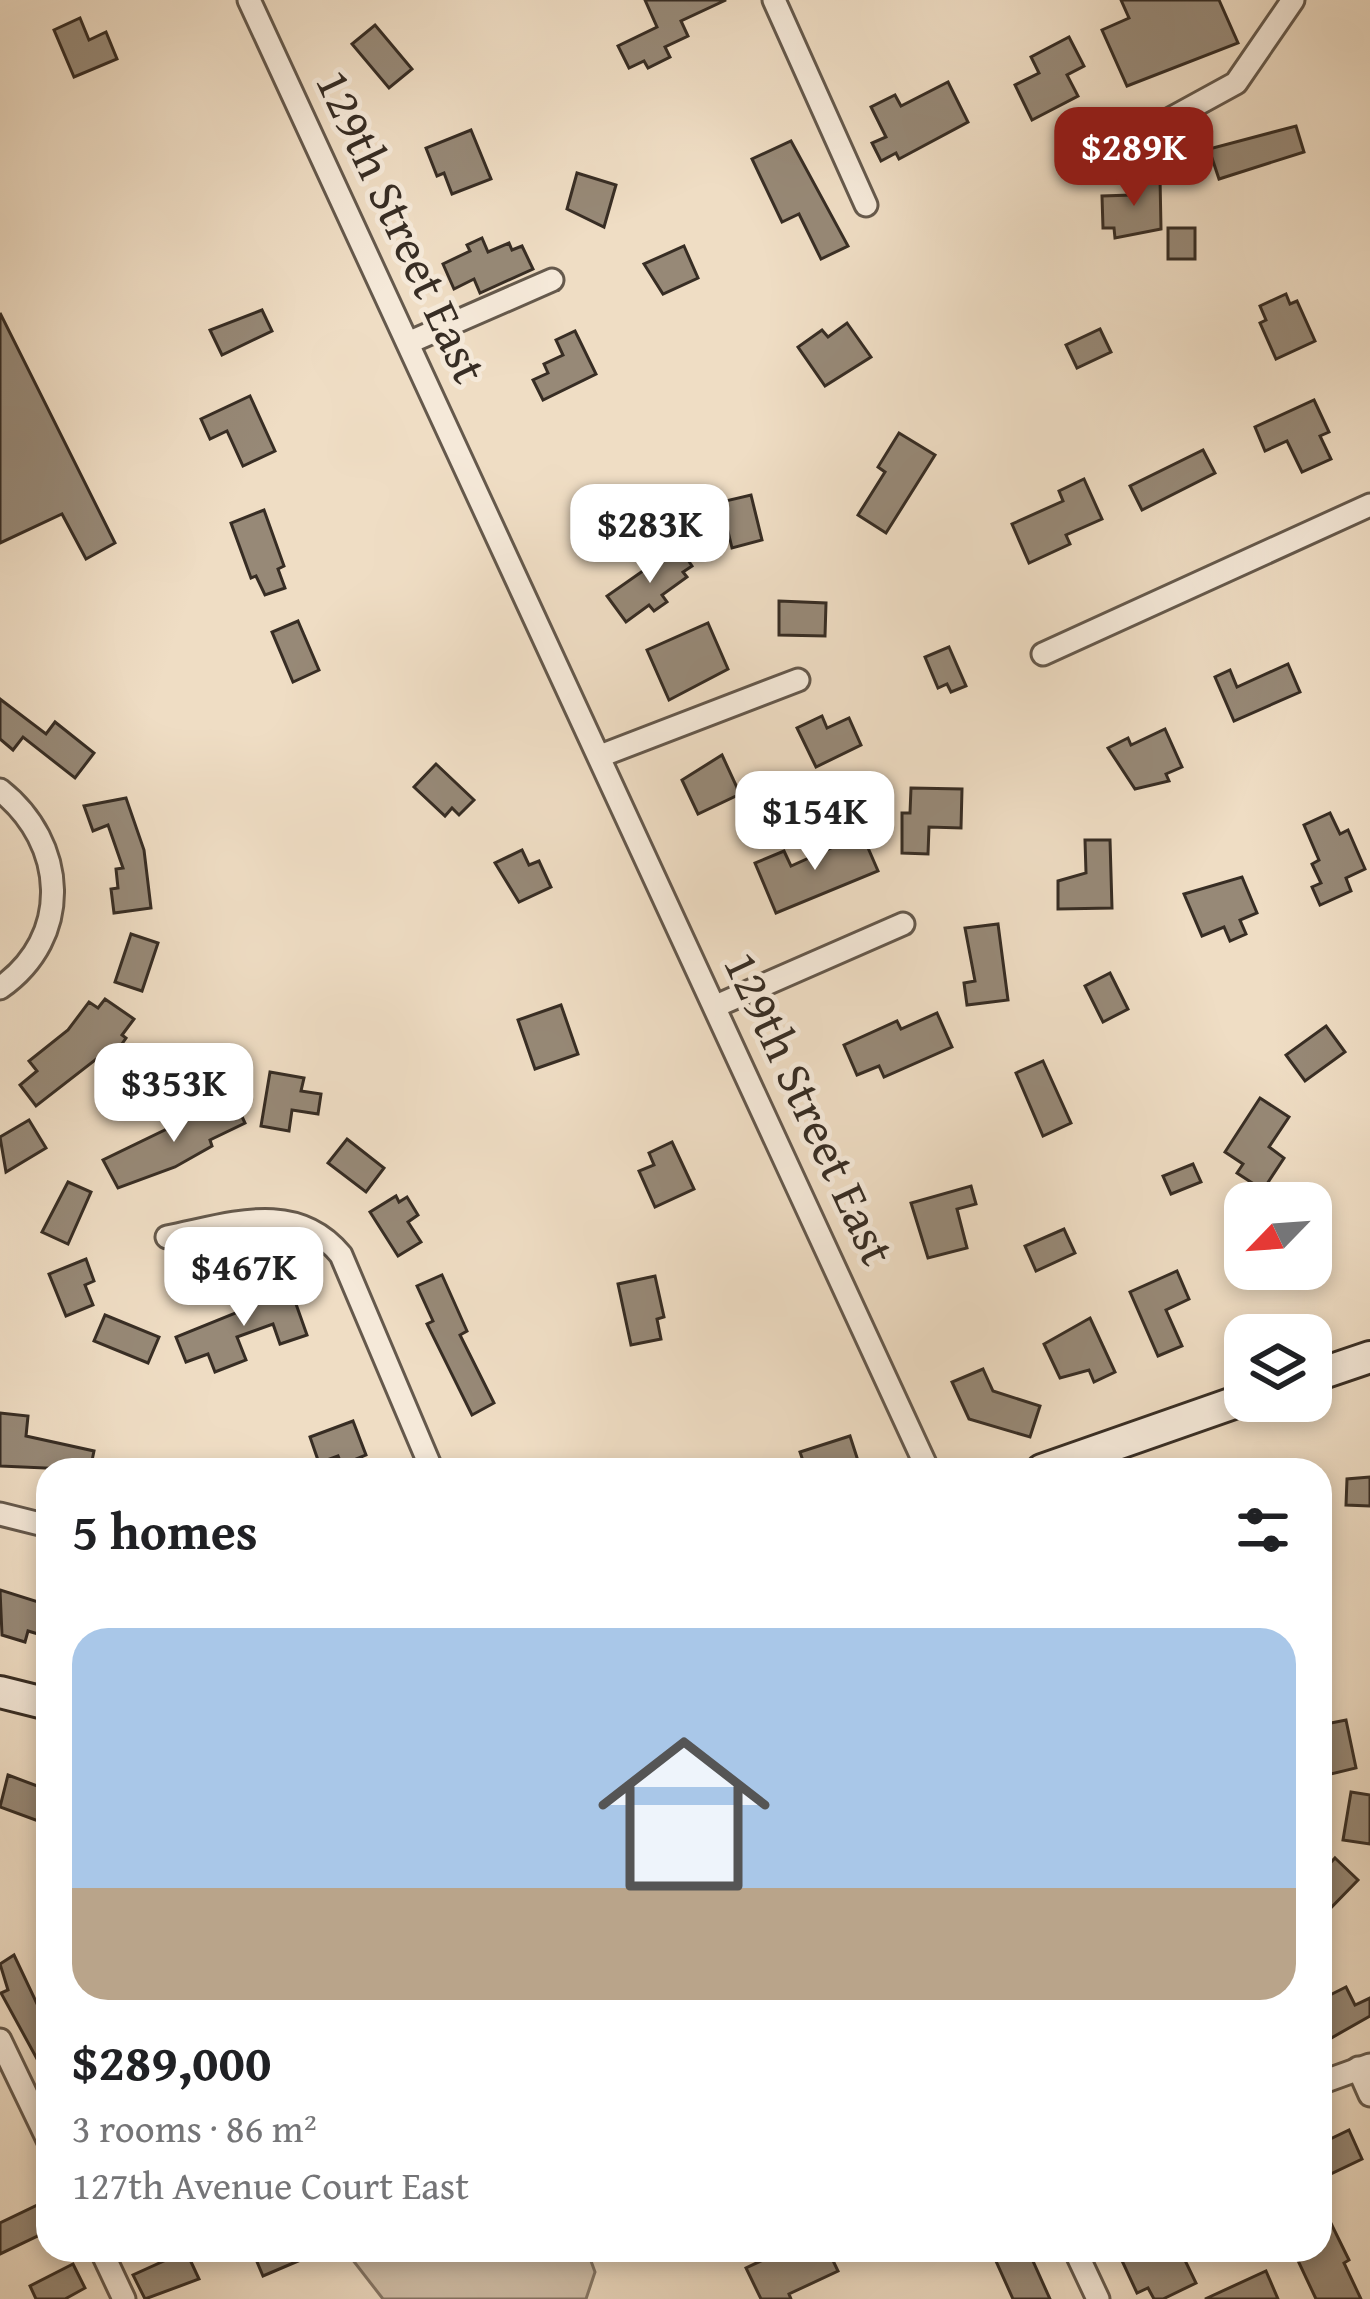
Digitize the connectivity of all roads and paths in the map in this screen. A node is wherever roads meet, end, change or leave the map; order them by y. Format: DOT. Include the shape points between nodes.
graph roads {
  1 [pos="248,0"];
  2 [pos="774,0"];
  3 [pos="1293,0"];
  4 [pos="1141,135"];
  5 [pos="866,205"];
  6 [pos="552,280"];
  7 [pos="410,342"];
  8 [pos="1370,505"];
  9 [pos="1043,654"];
  10 [pos="798,680"];
  11 [pos="600,756"];
  12 [pos="0,790"];
  13 [pos="903,924"];
  14 [pos="0,988"];
  15 [pos="716,1006"];
  16 [pos="167,1237"];
  17 [pos="1370,1357"];
  18 [pos="1332,1370"];
  19 [pos="1224,1408"];
  20 [pos="427,1458"];
  21 [pos="923,1458"];
  22 [pos="1112,1458"];
  23 [pos="0,1514"];
  24 [pos="36,1523"];
  25 [pos="0,1692"];
  26 [pos="36,1701"];
  27 [pos="0,2040"];
  28 [pos="1364,2066"];
  29 [pos="1332,2078"];
  30 [pos="1370,2095"];
  31 [pos="36,2115"];
  32 [pos="107,2262"];
  33 [pos="1080,2262"];
  34 [pos="124,2299"];
  35 [pos="1097,2299"];
  1 -- 7 [label="street, 129th Street East"];
  2 -- 5 [label="street"];
  3 -- 4 [label="street" via="1236,83"];
  6 -- 7 [label="street"];
  7 -- 11 [label="street, 129th Street East"];
  8 -- 9 [label="street"];
  10 -- 11 [label="street"];
  11 -- 15 [label="street, 129th Street East"];
  12 -- 14 [label="street" via="35,827 53,878 50,920 29,963"];
  13 -- 15 [label="street"];
  15 -- 21 [label="street, 129th Street East"];
  16 -- 20 [label="street" via="267,1220 318,1230 341,1255"];
  17 -- 18 [label="main road"];
  19 -- 22 [label="main road"];
  23 -- 24 [label="street"];
  25 -- 26 [label="main road"];
  27 -- 31 [label="street"];
  28 -- 29 [label="street"];
  28 -- 30 [label="street"];
  32 -- 34 [label="street"];
  33 -- 35 [label="street"];
}
